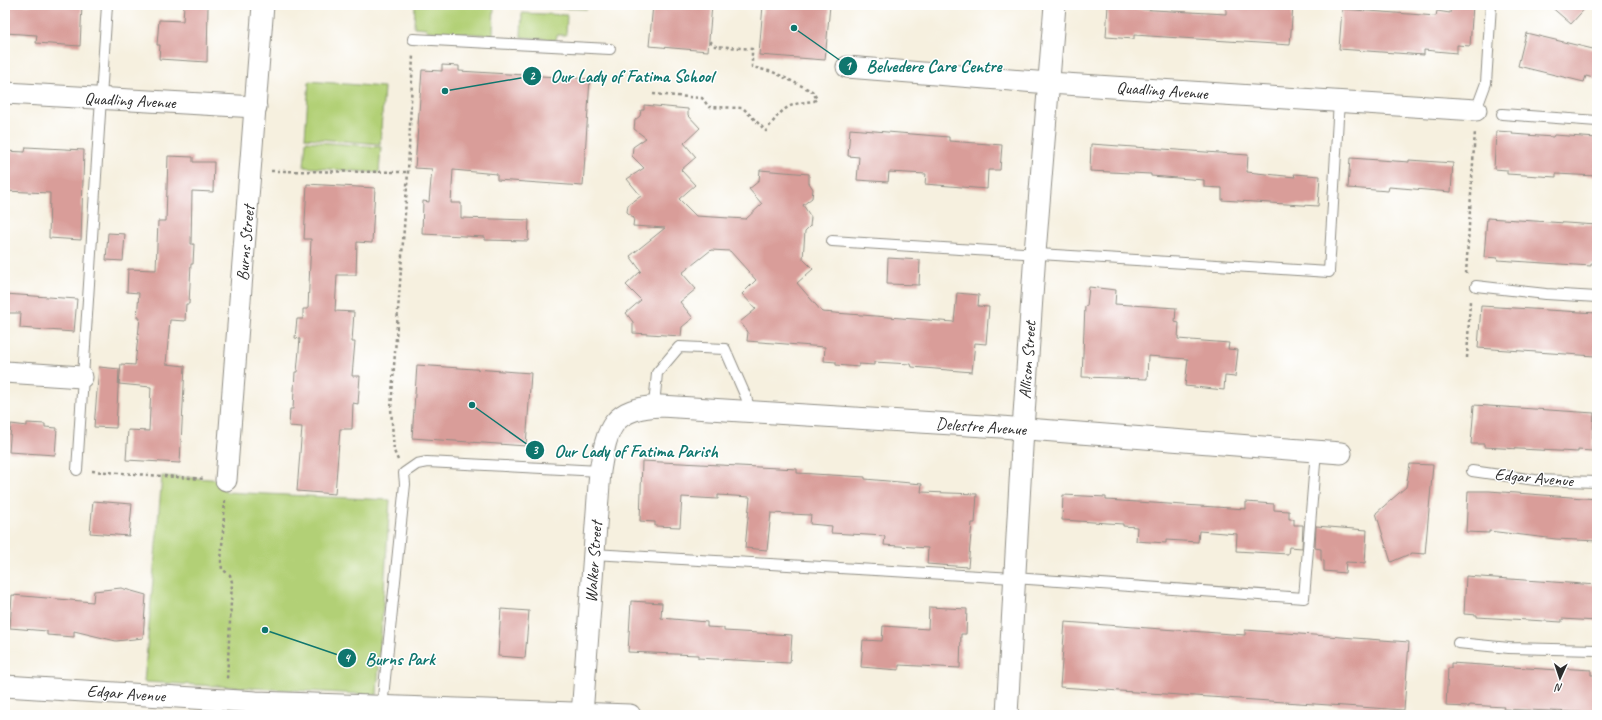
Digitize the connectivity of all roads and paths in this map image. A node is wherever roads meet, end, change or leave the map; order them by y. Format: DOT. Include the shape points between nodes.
graph roads {
  1 [pos="107,5"];
  2 [pos="263,5"];
  3 [pos="1056,5"];
  4 [pos="1491,5"];
  5 [pos="413,39"];
  6 [pos="709,40"];
  7 [pos="610,49"];
  8 [pos="848,67"];
  9 [pos="1049,83"];
  10 [pos="5,93"];
  11 [pos="653,94"];
  12 [pos="101,99"];
  13 [pos="1339,101"];
  14 [pos="256,107"];
  15 [pos="1502,114"];
  16 [pos="1476,120"];
  17 [pos="1597,121"];
  18 [pos="250,170"];
  19 [pos="408,172"];
  20 [pos="832,242"];
  21 [pos="1035,253"];
  22 [pos="1474,282"];
  23 [pos="1597,297"];
  24 [pos="1470,300"];
  25 [pos="1467,358"];
  26 [pos="5,372"];
  27 [pos="82,377"];
  28 [pos="654,406"];
  29 [pos="750,411"];
  30 [pos="623,414"];
  31 [pos="1023,429"];
  32 [pos="1316,451"];
  33 [pos="1341,453"];
  34 [pos="77,470"];
  35 [pos="600,471"];
  36 [pos="1472,471"];
  37 [pos="404,473"];
  38 [pos="226,480"];
  39 [pos="1597,482"];
  40 [pos="593,554"];
  41 [pos="1014,578"];
  42 [pos="1458,643"];
  43 [pos="1597,650"];
  44 [pos="5,686"];
  45 [pos="226,701"];
  46 [pos="382,707"];
  47 [pos="256,709"];
  48 [pos="582,714"];
  49 [pos="630,715"];
  50 [pos="1007,715"];
  1 -- 12 [label="lane"];
  2 -- 14 [label="street, Burns Street"];
  3 -- 9 [label="street, Allison Street"];
  4 -- 16 [label="lane" via="1486,83"];
  5 -- 7 [label="lane"];
  5 -- 19 [label="path"];
  6 -- 11 [label="path" via="715,46 752,48 752,67 773,72 812,91 817,99 795,103 783,109 766,131 743,108 709,108 702,98"];
  8 -- 9 [label="street, Quadling Avenue"];
  9 -- 13 [label="street, Quadling Avenue"];
  9 -- 21 [label="street, Allison Street"];
  10 -- 12 [label="street, Quadling Avenue"];
  12 -- 14 [label="street, Quadling Avenue"];
  12 -- 27 [label="lane"];
  13 -- 16 [label="street, Quadling Avenue"];
  13 -- 21 [label="lane" via="1329,272"];
  14 -- 18 [label="street, Burns Street"];
  15 -- 17 [label="lane"];
  16 -- 22 [label="path" via="1466,277"];
  18 -- 19 [label="path"];
  18 -- 38 [label="street, Burns Street"];
  19 -- 37 [label="path" via="391,408 394,451"];
  20 -- 21 [label="lane"];
  21 -- 31 [label="street, Allison Street"];
  22 -- 23 [label="lane" via="1546,294"];
  24 -- 25 [label="path"];
  26 -- 27 [label="street"];
  27 -- 34 [label="lane"];
  28 -- 29 [label="street, Delestre Avenue"];
  28 -- 29 [label="lane" via="657,373 679,347 725,349"];
  28 -- 30 [label="street, Delestre Avenue" via="641,407"];
  29 -- 31 [label="street, Delestre Avenue"];
  30 -- 35 [label="street, Walker Street" via="609,434"];
  31 -- 32 [label="street, Delestre Avenue"];
  31 -- 41 [label="street, Allison Street"];
  32 -- 33 [label="street, Delestre Avenue"];
  32 -- 41 [label="lane" via="1304,598"];
  34 -- 38 [label="path"];
  35 -- 37 [label="lane" via="427,462 416,464"];
  35 -- 40 [label="street, Walker Street"];
  36 -- 39 [label="lane, Edgar Avenue" via="1535,480"];
  37 -- 46 [label="lane" via="405,484"];
  38 -- 45 [label="path" via="221,562 222,569 230,575 232,582"];
  40 -- 41 [label="lane"];
  40 -- 48 [label="street, Walker Street"];
  41 -- 50 [label="street, Allison Street"];
  42 -- 43 [label="lane" via="1509,648"];
  44 -- 45 [label="street, Edgar Avenue"];
  45 -- 47 [label="street, Edgar Avenue"];
  46 -- 47 [label="street, Edgar Avenue"];
  46 -- 48 [label="street, Edgar Avenue"];
  48 -- 49 [label="street, Edgar Avenue"];
}
